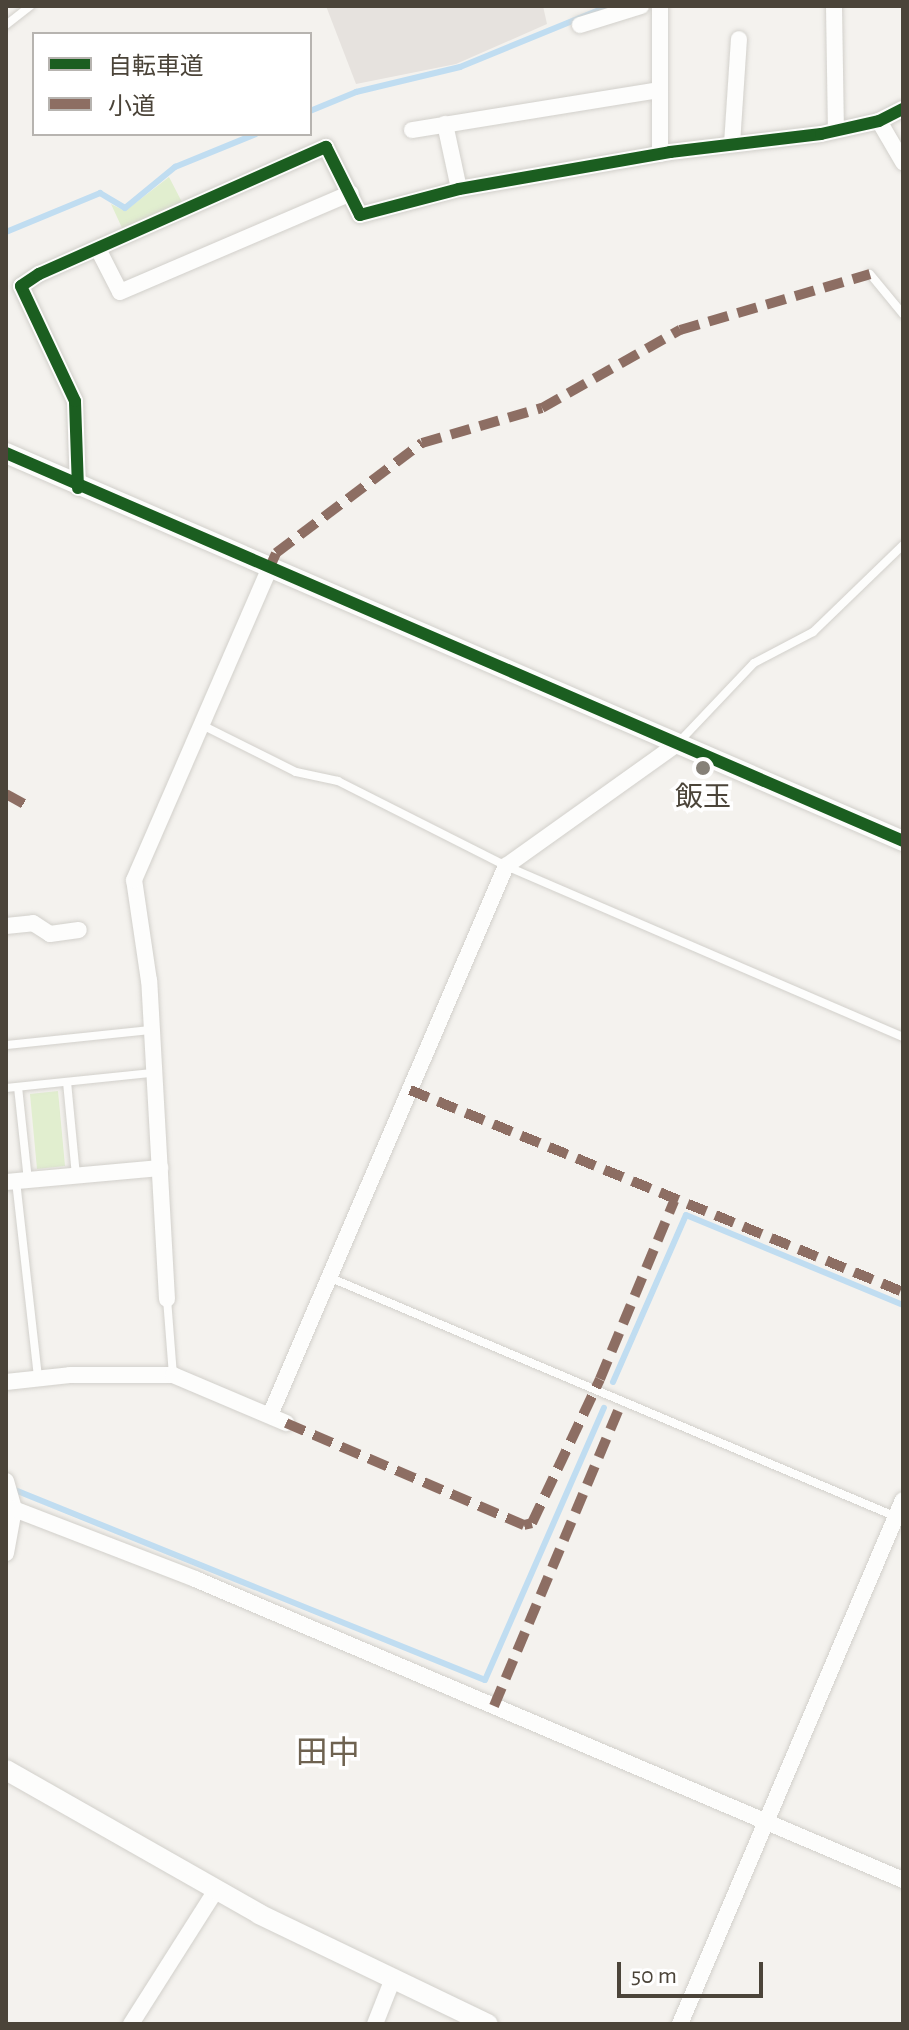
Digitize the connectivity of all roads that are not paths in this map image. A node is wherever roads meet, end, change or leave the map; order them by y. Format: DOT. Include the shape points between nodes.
graph roads {
  1 [pos="30,6"];
  2 [pos="641,6"];
  3 [pos="660,6"];
  4 [pos="834,6"];
  5 [pos="6,25"];
  6 [pos="580,25"];
  7 [pos="739,39"];
  8 [pos="660,90"];
  9 [pos="903,109"];
  10 [pos="879,121"];
  11 [pos="445,124"];
  12 [pos="412,130"];
  13 [pos="836,130"];
  14 [pos="732,144"];
  15 [pos="660,154"];
  16 [pos="903,162"];
  17 [pos="459,189"];
  18 [pos="351,193"];
  19 [pos="98,249"];
  20 [pos="870,274"];
  21 [pos="903,314"];
  22 [pos="6,453"];
  23 [pos="78,488"];
  24 [pos="903,545"];
  25 [pos="269,569"];
  26 [pos="200,724"];
  27 [pos="677,744"];
  28 [pos="903,841"];
  29 [pos="506,866"];
  30 [pos="6,926"];
  31 [pos="79,930"];
  32 [pos="152,1030"];
  33 [pos="903,1037"];
  34 [pos="6,1045"];
  35 [pos="152,1073"];
  36 [pos="67,1082"];
  37 [pos="18,1087"];
  38 [pos="6,1088"];
  39 [pos="160,1168"];
  40 [pos="76,1176"];
  41 [pos="17,1181"];
  42 [pos="331,1278"];
  43 [pos="167,1299"];
  44 [pos="173,1375"];
  45 [pos="38,1378"];
  46 [pos="6,1382"];
  47 [pos="6,1481"];
  48 [pos="903,1500"];
  49 [pos="14,1509"];
  50 [pos="899,1519"];
  51 [pos="6,1553"];
  52 [pos="6,1770"];
  53 [pos="765,1822"];
  54 [pos="903,1880"];
  55 [pos="216,1890"];
  56 [pos="392,1981"];
  57 [pos="131,2024"];
  58 [pos="375,2024"];
  59 [pos="488,2024"];
  60 [pos="680,2024"];
  1 -- 5 [label="lane"];
  2 -- 6 [label="street"];
  3 -- 8 [label="street"];
  4 -- 13 [label="street"];
  7 -- 14 [label="street"];
  8 -- 11 [label="street"];
  8 -- 15 [label="street"];
  9 -- 10 [label="street"];
  10 -- 13 [label="street"];
  10 -- 16 [label="street"];
  11 -- 12 [label="street"];
  11 -- 17 [label="street"];
  13 -- 14 [label="street"];
  14 -- 15 [label="street"];
  15 -- 17 [label="street"];
  17 -- 18 [label="street" via="360,215"];
  18 -- 19 [label="street" via="120,292"];
  18 -- 19 [label="street" via="326,147"];
  19 -- 23 [label="street" via="21,286 75,401"];
  20 -- 21 [label="lane"];
  22 -- 23 [label="street"];
  23 -- 25 [label="street"];
  24 -- 27 [label="lane" via="813,632 754,663"];
  25 -- 26 [label="street"];
  25 -- 27 [label="street"];
  26 -- 29 [label="lane" via="296,772 338,781"];
  26 -- 32 [label="street" via="134,880"];
  27 -- 28 [label="street"];
  27 -- 29 [label="street"];
  29 -- 33 [label="lane"];
  29 -- 42 [label="street"];
  30 -- 31 [label="street" via="33,923 50,934"];
  32 -- 34 [label="lane"];
  32 -- 35 [label="street"];
  35 -- 36 [label="lane"];
  35 -- 39 [label="street"];
  36 -- 37 [label="lane"];
  36 -- 40 [label="lane"];
  37 -- 38 [label="lane"];
  37 -- 41 [label="lane"];
  39 -- 40 [label="street"];
  39 -- 43 [label="street"];
  40 -- 41 [label="street"];
  41 -- 45 [label="lane"];
  42 -- 44 [label="street" via="278,1419"];
  42 -- 50 [label="lane"];
  43 -- 44 [label="lane"];
  44 -- 45 [label="street"];
  45 -- 46 [label="street"];
  47 -- 49 [label="street"];
  48 -- 50 [label="street"];
  49 -- 51 [label="street"];
  49 -- 53 [label="street" via="195,1579"];
  50 -- 53 [label="street"];
  52 -- 55 [label="street"];
  53 -- 54 [label="street"];
  53 -- 60 [label="street"];
  55 -- 56 [label="street"];
  55 -- 57 [label="street"];
  56 -- 58 [label="street"];
  56 -- 59 [label="street"];
}
